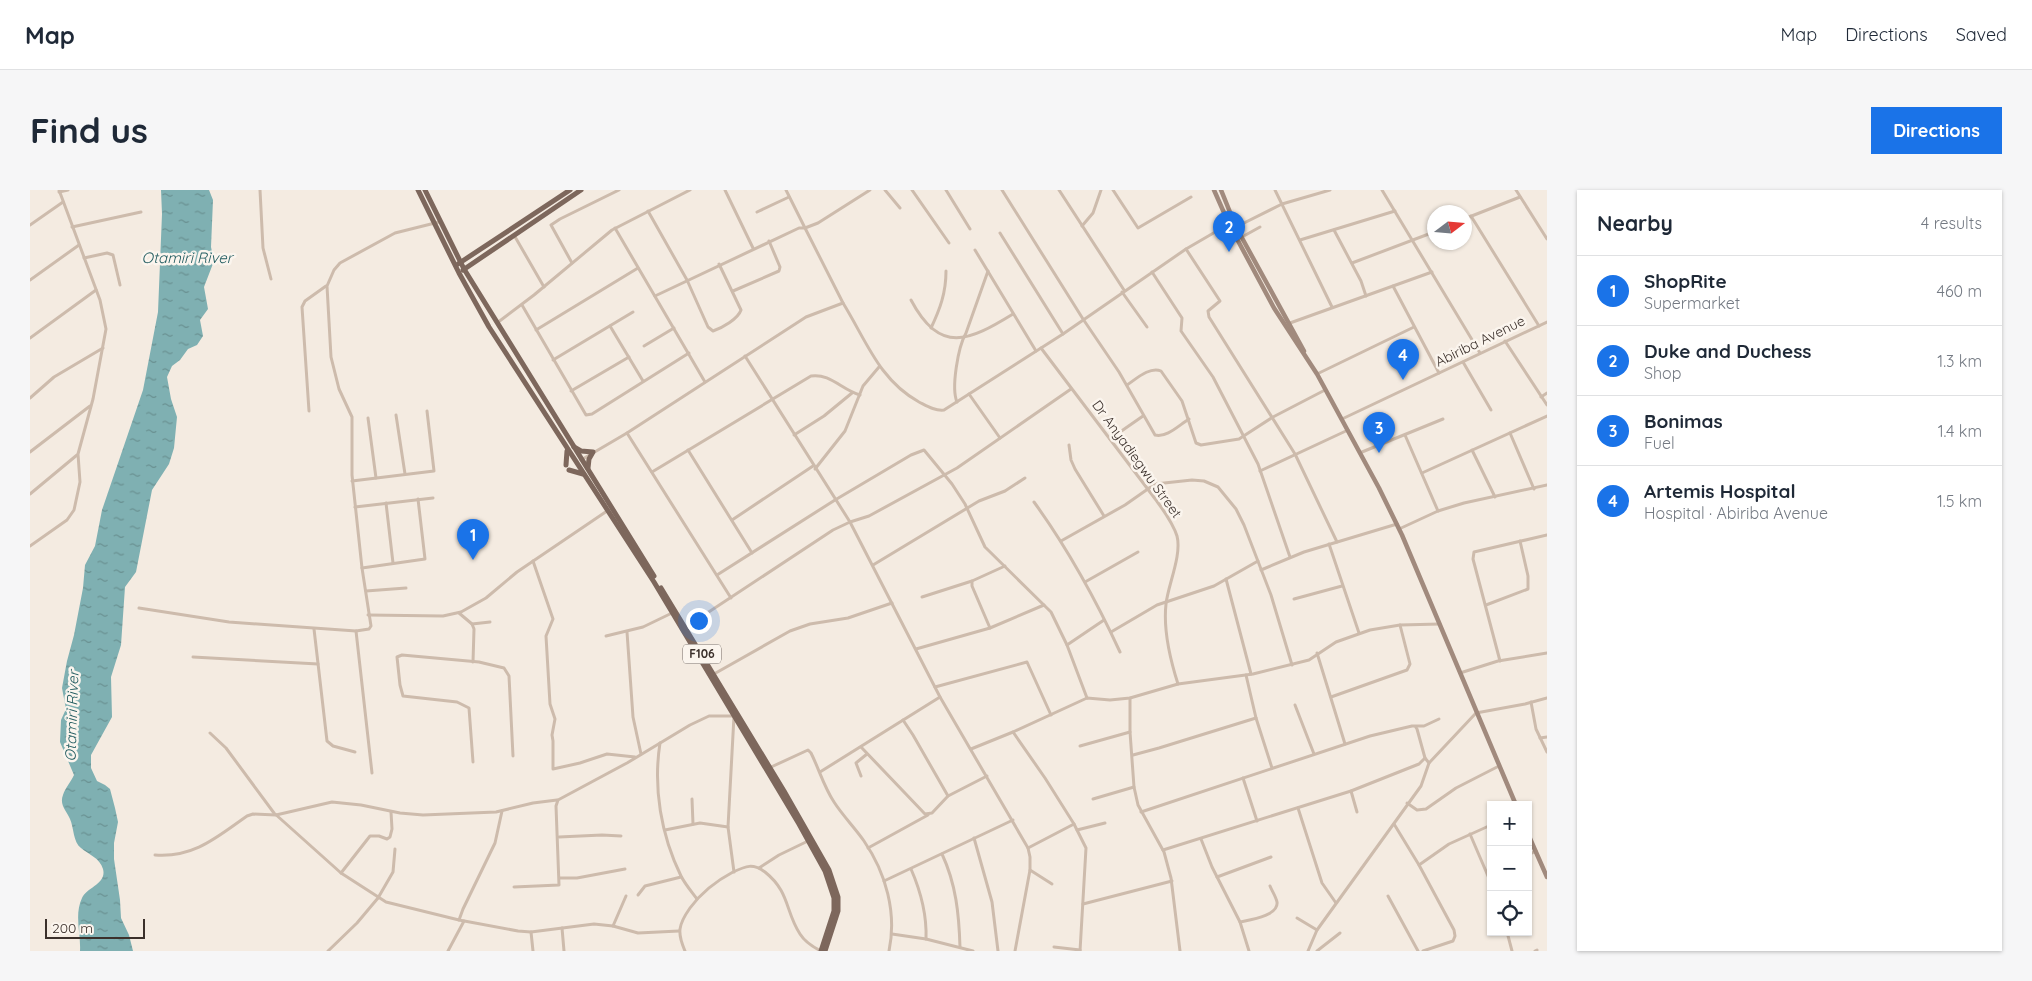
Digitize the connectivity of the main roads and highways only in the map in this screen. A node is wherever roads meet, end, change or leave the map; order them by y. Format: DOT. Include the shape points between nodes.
graph roads {
  1 [pos="418,190"];
  2 [pos="425,190"];
  3 [pos="570,190"];
  4 [pos="581,190"];
  5 [pos="1214,190"];
  6 [pos="1221,190"];
  7 [pos="437,223"];
  8 [pos="461,262"];
  9 [pos="455,266"];
  10 [pos="464,269"];
  11 [pos="459,272"];
  12 [pos="1279,304"];
  13 [pos="1274,308"];
  14 [pos="1310,363"];
  15 [pos="574,447"];
  16 [pos="566,448"];
  17 [pos="566,465"];
  18 [pos="570,470"];
  19 [pos="588,470"];
  20 [pos="583,474"];
  21 [pos="655,581"];
  22 [pos="704,661"];
  23 [pos="768,769"];
  24 [pos="1514,801"];
  25 [pos="800,822"];
  26 [pos="1532,842"];
  27 [pos="1546,871"];
  28 [pos="1547,877"];
  29 [pos="821,951"];
  30 [pos="825,951"];
  1 -- 7 [label="main road, F106"];
  2 -- 7 [label="main road, F106"];
  3 -- 8 [label="main road"];
  4 -- 10 [label="main road"];
  5 -- 13 [label="main road"];
  6 -- 12 [label="main road" via="1236,227"];
  7 -- 8 [label="main road, F106"];
  7 -- 9 [label="main road, F106"];
  8 -- 9 [label="main road"];
  8 -- 10 [label="main road, F106"];
  9 -- 11 [label="main road, F106"];
  10 -- 11 [label="main road"];
  10 -- 15 [label="main road, F106"];
  11 -- 16 [label="main road, F106" via="488,325"];
  12 -- 13 [label="main road"];
  12 -- 14 [label="main road"];
  13 -- 14 [label="main road"];
  14 -- 24 [label="main road" via="1362,452 1398,527"];
  15 -- 19 [label="main road, F106"];
  15 -- 19 [label="main road" via="593,452"];
  16 -- 17 [label="main road"];
  16 -- 20 [label="main road, F106"];
  18 -- 20 [label="main road"];
  19 -- 21 [label="main road, F106"];
  20 -- 21 [label="main road, F106"];
  21 -- 22 [label="main road, F106"];
  21 -- 22 [label="main road, F106"];
  22 -- 23 [label="main road, F106"];
  22 -- 23 [label="main road, F106"];
  23 -- 25 [label="main road, F106"];
  25 -- 29 [label="main road, F106" via="826,871 834,898 834,911"];
  25 -- 30 [label="main road, F106" via="829,870 838,897 838,911"];
  26 -- 27 [label="main road"];
  27 -- 28 [label="main road"];
}
